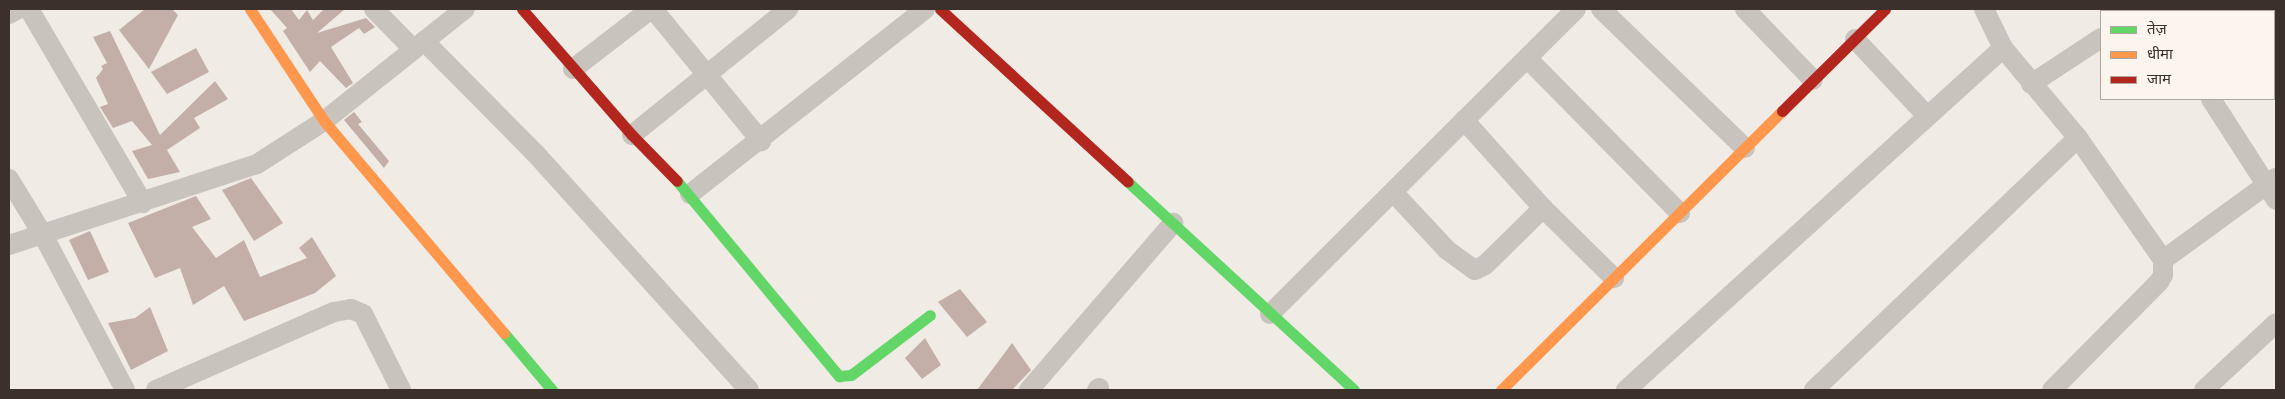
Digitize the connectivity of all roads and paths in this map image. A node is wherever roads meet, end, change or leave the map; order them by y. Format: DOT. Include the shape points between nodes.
graph roads {
  1 [pos="18,9"];
  2 [pos="29,9"];
  3 [pos="250,9"];
  4 [pos="374,9"];
  5 [pos="465,9"];
  6 [pos="522,9"];
  7 [pos="652,9"];
  8 [pos="788,9"];
  9 [pos="925,9"];
  10 [pos="940,9"];
  11 [pos="1576,9"];
  12 [pos="1601,9"];
  13 [pos="1744,9"];
  14 [pos="1984,9"];
  15 [pos="1882,10"];
  16 [pos="9,14"];
  17 [pos="1855,39"];
  18 [pos="2100,39"];
  19 [pos="418,45"];
  20 [pos="2003,48"];
  21 [pos="1527,58"];
  22 [pos="573,69"];
  23 [pos="709,73"];
  24 [pos="1814,80"];
  25 [pos="2031,84"];
  26 [pos="2218,101"];
  27 [pos="1927,116"];
  28 [pos="1464,120"];
  29 [pos="324,121"];
  30 [pos="632,135"];
  31 [pos="2078,138"];
  32 [pos="761,141"];
  33 [pos="1745,148"];
  34 [pos="9,179"];
  35 [pos="2273,188"];
  36 [pos="1392,192"];
  37 [pos="690,194"];
  38 [pos="143,203"];
  39 [pos="1543,208"];
  40 [pos="1680,212"];
  41 [pos="1173,224"];
  42 [pos="43,235"];
  43 [pos="9,245"];
  44 [pos="2163,260"];
  45 [pos="1614,278"];
  46 [pos="1270,314"];
  47 [pos="930,315"];
  48 [pos="2276,323"];
  49 [pos="2215,386"];
  50 [pos="125,390"];
  51 [pos="156,390"];
  52 [pos="401,390"];
  53 [pos="552,390"];
  54 [pos="749,390"];
  55 [pos="1029,390"];
  56 [pos="1354,390"];
  57 [pos="1501,390"];
  58 [pos="1626,390"];
  59 [pos="1814,390"];
  60 [pos="2052,390"];
  1 -- 16 [label="street"];
  2 -- 38 [label="street"];
  3 -- 29 [label="street"];
  4 -- 19 [label="street"];
  5 -- 19 [label="street"];
  6 -- 22 [label="street"];
  7 -- 22 [label="street"];
  7 -- 23 [label="street"];
  8 -- 23 [label="street"];
  9 -- 32 [label="street"];
  10 -- 41 [label="street"];
  11 -- 21 [label="street"];
  12 -- 33 [label="street"];
  13 -- 24 [label="street"];
  14 -- 20 [label="street"];
  15 -- 17 [label="street"];
  17 -- 24 [label="street"];
  17 -- 27 [label="street"];
  18 -- 25 [label="street"];
  19 -- 29 [label="street"];
  19 -- 54 [label="street" via="535,153"];
  20 -- 25 [label="street"];
  20 -- 27 [label="street"];
  21 -- 28 [label="street"];
  21 -- 40 [label="street"];
  22 -- 30 [label="street"];
  23 -- 30 [label="street"];
  23 -- 32 [label="street"];
  24 -- 33 [label="street"];
  25 -- 31 [label="street"];
  26 -- 35 [label="street"];
  27 -- 58 [label="street"];
  28 -- 36 [label="street"];
  28 -- 39 [label="street"];
  29 -- 38 [label="street" via="257,164"];
  29 -- 53 [label="street"];
  30 -- 37 [label="street"];
  31 -- 44 [label="street"];
  31 -- 59 [label="street"];
  32 -- 37 [label="street"];
  33 -- 40 [label="street"];
  34 -- 42 [label="street"];
  35 -- 44 [label="street"];
  36 -- 39 [label="street" via="1447,250 1475,270"];
  36 -- 46 [label="street"];
  37 -- 47 [label="street" via="839,376 850,375"];
  38 -- 42 [label="street"];
  39 -- 45 [label="street"];
  40 -- 45 [label="street"];
  41 -- 46 [label="street"];
  41 -- 55 [label="street"];
  42 -- 43 [label="street"];
  42 -- 50 [label="street"];
  44 -- 60 [label="street" via="2163,275 2159,282"];
  45 -- 57 [label="street"];
  46 -- 56 [label="street"];
  48 -- 49 [label="street"];
  51 -- 52 [label="street" via="334,312 351,309 363,314"];
}
